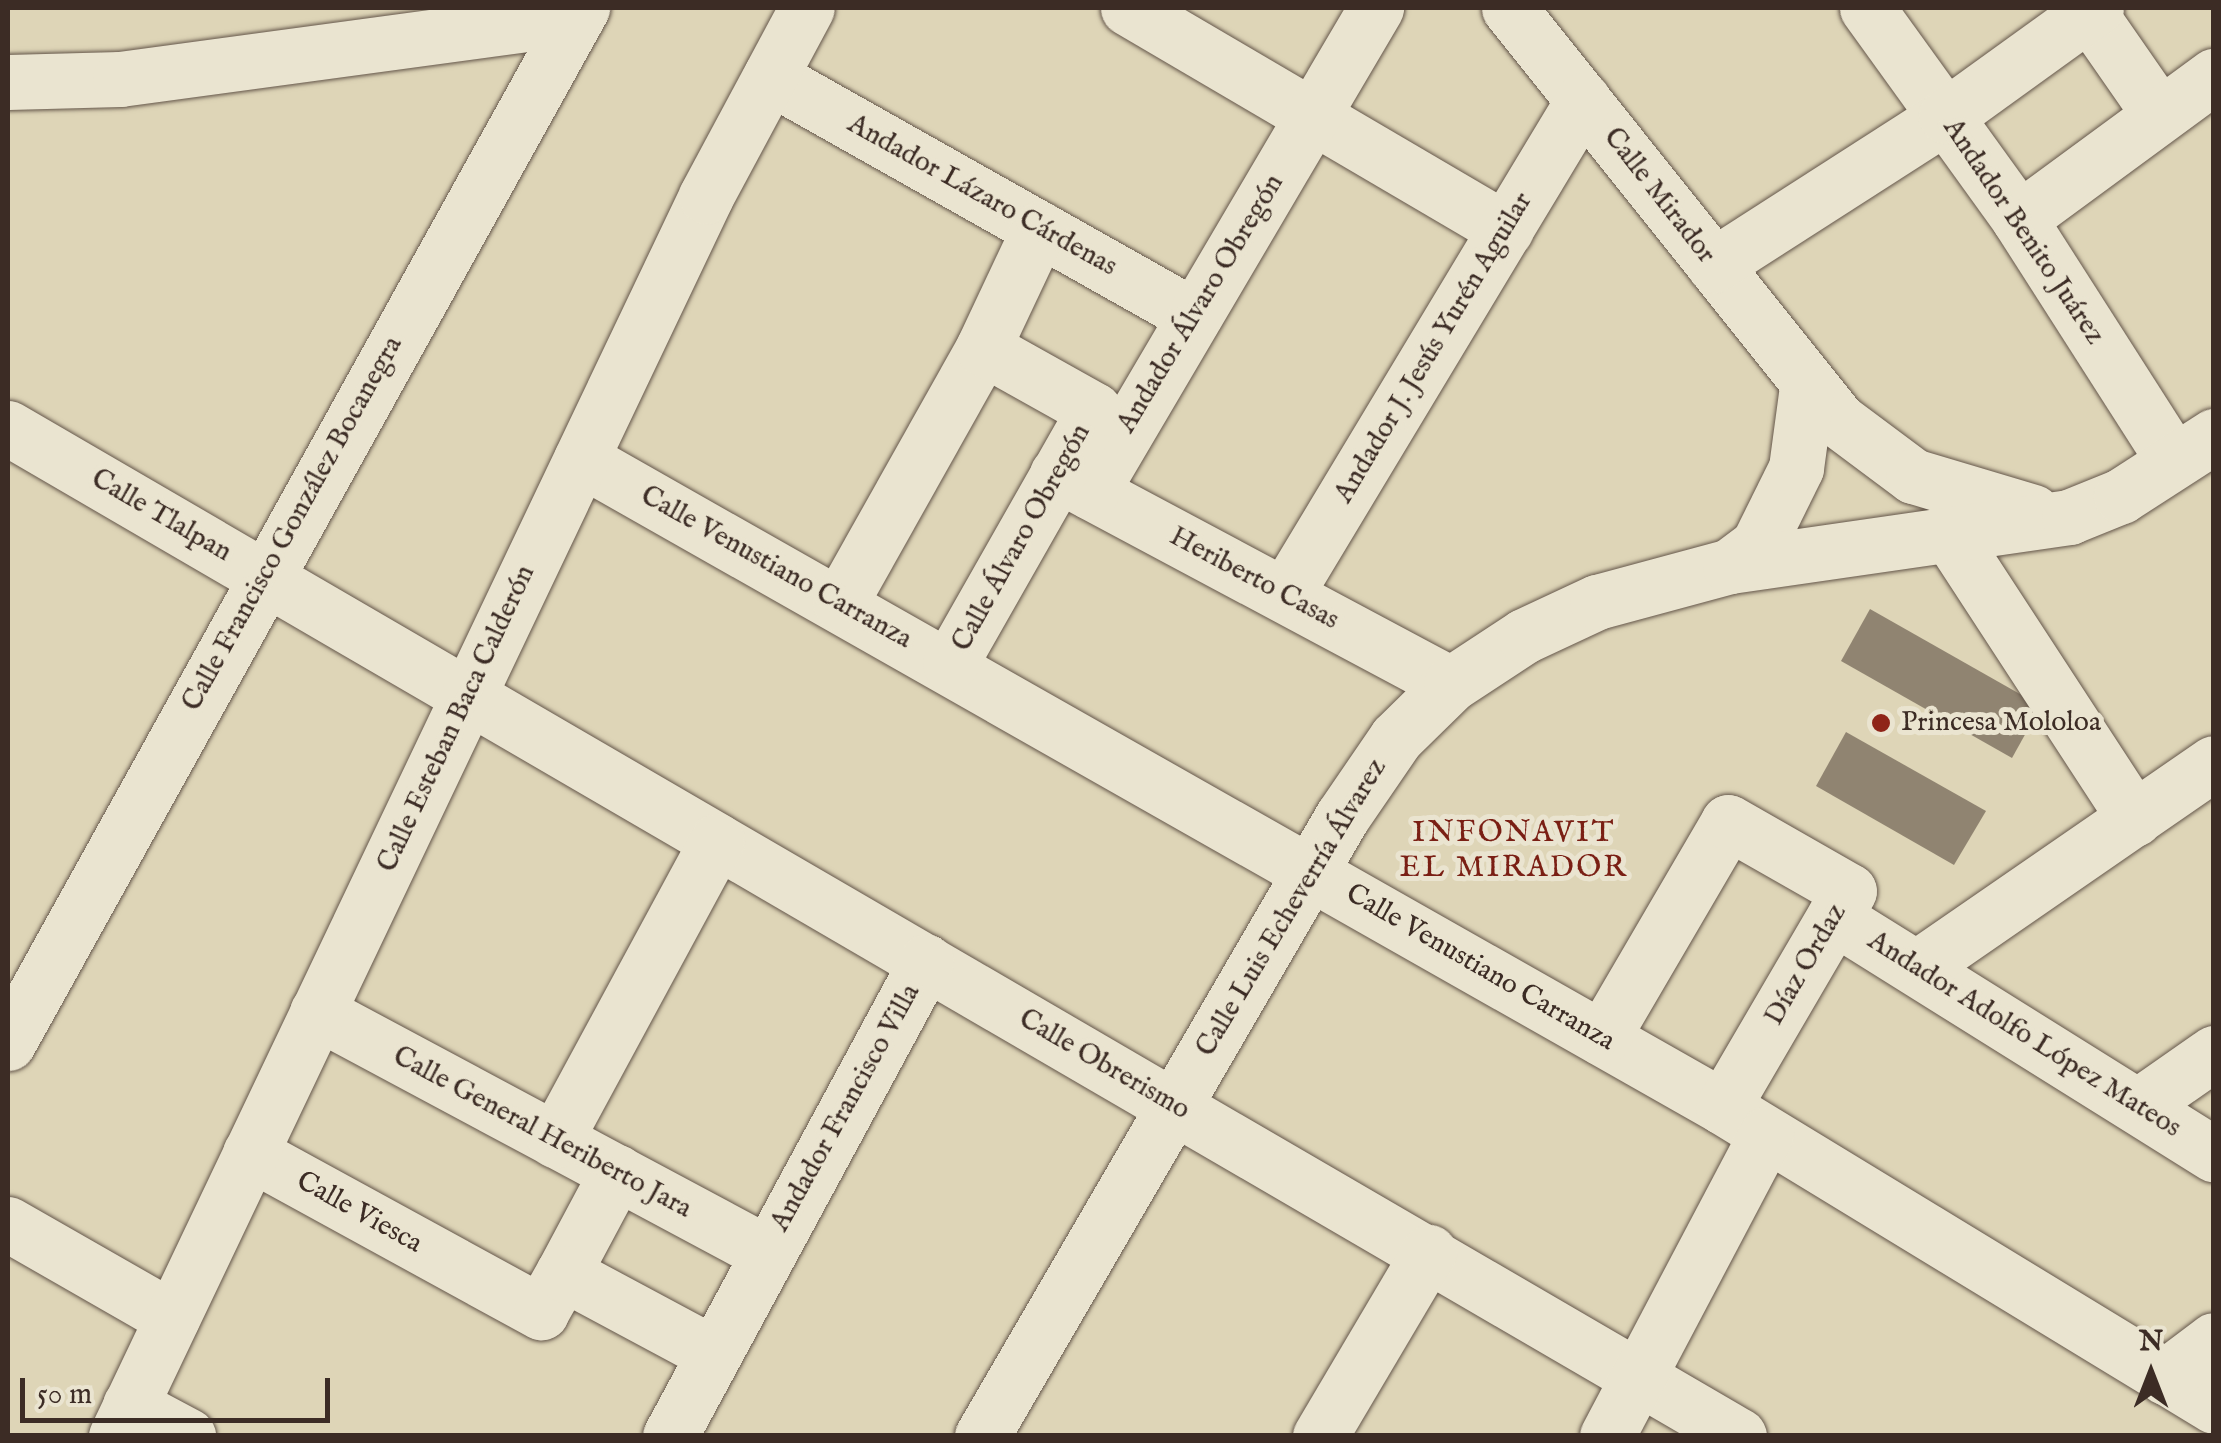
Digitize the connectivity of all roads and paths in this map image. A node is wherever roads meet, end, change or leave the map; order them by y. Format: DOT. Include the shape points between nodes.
graph roads {
  1 [pos="807,8"];
  2 [pos="1128,8"];
  3 [pos="1376,8"];
  4 [pos="1509,8"];
  5 [pos="1867,8"];
  6 [pos="2093,10"];
  7 [pos="579,12"];
  8 [pos="2214,76"];
  9 [pos="770,77"];
  10 [pos="8,82"];
  11 [pos="1583,100"];
  12 [pos="2160,115"];
  13 [pos="1312,116"];
  14 [pos="1946,116"];
  15 [pos="2019,218"];
  16 [pos="1039,229"];
  17 [pos="1506,230"];
  18 [pos="1714,265"];
  19 [pos="1194,316"];
  20 [pos="984,348"];
  21 [pos="1807,386"];
  22 [pos="8,428"];
  23 [pos="2194,448"];
  24 [pos="580,459"];
  25 [pos="1074,483"];
  26 [pos="2069,517"];
  27 [pos="1949,534"];
  28 [pos="1730,566"];
  29 [pos="264,574"];
  30 [pos="1285,595"];
  31 [pos="840,602"];
  32 [pos="950,664"];
  33 [pos="1451,684"];
  34 [pos="468,695"];
  35 [pos="2214,763"];
  36 [pos="2135,818"];
  37 [pos="717,841"];
  38 [pos="1310,870"];
  39 [pos="1834,917"];
  40 [pos="926,962"];
  41 [pos="1918,967"];
  42 [pos="318,1012"];
  43 [pos="1602,1038"];
  44 [pos="8,1043"];
  45 [pos="2214,1052"];
  46 [pos="1173,1104"];
  47 [pos="2138,1106"];
  48 [pos="1745,1121"];
  49 [pos="555,1140"];
  50 [pos="250,1153"];
  51 [pos="2214,1154"];
  52 [pos="617,1172"];
  53 [pos="8,1224"];
  54 [pos="1429,1252"];
  55 [pos="766,1253"];
  56 [pos="562,1272"];
  57 [pos="172,1318"];
  58 [pos="2214,1340"];
  59 [pos="712,1354"];
  60 [pos="1637,1378"];
  61 [pos="2165,1378"];
  62 [pos="2214,1406"];
  63 [pos="123,1420"];
  64 [pos="188,1436"];
  65 [pos="670,1436"];
  66 [pos="982,1436"];
  67 [pos="1320,1436"];
  68 [pos="1607,1436"];
  69 [pos="1739,1436"];
  1 -- 9 [label="street, Calle Esteban Baca Calderón"];
  2 -- 13 [label="street"];
  3 -- 13 [label="street, Andador Álvaro Obregón"];
  4 -- 11 [label="street, Calle Mirador"];
  5 -- 14 [label="street, Andador Benito Juárez"];
  6 -- 12 [label="street"];
  6 -- 14 [label="street"];
  7 -- 10 [label="street" via="120,79"];
  7 -- 29 [label="street, Calle Francisco González Bocanegra"];
  8 -- 12 [label="street"];
  9 -- 16 [label="street, Andador Lázaro Cárdenas"];
  9 -- 24 [label="street, Calle Esteban Baca Calderón"];
  11 -- 17 [label="street, Andador J. Jesús Yurén Aguilar"];
  11 -- 18 [label="street, Calle Mirador"];
  12 -- 15 [label="street"];
  13 -- 17 [label="street"];
  13 -- 19 [label="street, Andador Álvaro Obregón"];
  14 -- 15 [label="street, Andador Benito Juárez"];
  14 -- 18 [label="street"];
  15 -- 23 [label="street, Andador Benito Juárez"];
  16 -- 19 [label="street, Andador Lázaro Cárdenas"];
  16 -- 20 [label="street"];
  17 -- 30 [label="street, Andador J. Jesús Yurén Aguilar"];
  18 -- 21 [label="street, Calle Mirador"];
  19 -- 25 [label="street, Andador Álvaro Obregón"];
  20 -- 25 [label="street, Calle Álvaro Obregón" via="1094,410"];
  20 -- 31 [label="street"];
  21 -- 26 [label="street, Calle Mirador" via="1876,452 1913,476 2005,509"];
  21 -- 28 [label="street" via="1796,468 1758,545"];
  22 -- 29 [label="street, Calle Tlalpan"];
  23 -- 26 [label="street, Calle Luis Echeverría Álvarez" via="2121,496"];
  24 -- 31 [label="street, Calle Venustiano Carranza"];
  24 -- 34 [label="street, Calle Esteban Baca Calderón"];
  25 -- 30 [label="street, Heriberto Casas"];
  25 -- 32 [label="street, Calle Álvaro Obregón"];
  26 -- 27 [label="street, Calle Luis Echeverría Álvarez"];
  27 -- 28 [label="street, Calle Luis Echeverría Álvarez"];
  27 -- 36 [label="street"];
  28 -- 33 [label="street, Calle Luis Echeverría Álvarez" via="1597,602 1524,636"];
  29 -- 34 [label="street, Calle Tlalpan"];
  29 -- 44 [label="street, Calle Francisco González Bocanegra"];
  30 -- 33 [label="street, Heriberto Casas"];
  31 -- 32 [label="street, Calle Venustiano Carranza"];
  32 -- 38 [label="street, Calle Venustiano Carranza"];
  33 -- 38 [label="street, Calle Luis Echeverría Álvarez" via="1396,738"];
  34 -- 37 [label="street, Calle Obrerismo"];
  34 -- 42 [label="street, Calle Esteban Baca Calderón"];
  35 -- 36 [label="street"];
  36 -- 41 [label="street"];
  37 -- 40 [label="street, Calle Obrerismo"];
  37 -- 49 [label="street"];
  38 -- 43 [label="street, Calle Venustiano Carranza"];
  38 -- 46 [label="street, Calle Luis Echeverría Álvarez"];
  39 -- 41 [label="street, Andador Adolfo López Mateos"];
  39 -- 43 [label="street, Díaz Ordaz" via="1849,891 1728,822"];
  39 -- 48 [label="street, Díaz Ordaz"];
  40 -- 46 [label="street, Calle Obrerismo"];
  40 -- 55 [label="street, Andador Francisco Villa"];
  41 -- 47 [label="street, Andador Adolfo López Mateos"];
  42 -- 49 [label="street, Calle General Heriberto Jara"];
  42 -- 50 [label="street, Calle Esteban Baca Calderón"];
  43 -- 48 [label="street, Calle Venustiano Carranza"];
  45 -- 47 [label="street"];
  46 -- 54 [label="street, Calle Obrerismo"];
  46 -- 66 [label="street, Calle Luis Echeverría Álvarez"];
  47 -- 51 [label="street, Andador Adolfo López Mateos"];
  48 -- 60 [label="street, Díaz Ordaz"];
  48 -- 61 [label="street, Calle Venustiano Carranza"];
  49 -- 52 [label="street, Calle General Heriberto Jara"];
  50 -- 56 [label="street, Calle Viesca" via="541,1312"];
  50 -- 57 [label="street, Calle Esteban Baca Calderón"];
  52 -- 55 [label="street, Calle General Heriberto Jara"];
  52 -- 56 [label="street"];
  53 -- 57 [label="street"];
  54 -- 60 [label="street, Calle Obrerismo"];
  54 -- 67 [label="street"];
  55 -- 59 [label="street, Andador Francisco Villa"];
  56 -- 59 [label="street"];
  57 -- 63 [label="street, Calle Esteban Baca Calderón"];
  58 -- 61 [label="street"];
  59 -- 65 [label="street"];
  60 -- 68 [label="street, Díaz Ordaz"];
  60 -- 69 [label="street, Calle Obrerismo"];
  61 -- 62 [label="street, Calle Venustiano Carranza"];
  63 -- 64 [label="street"];
}
